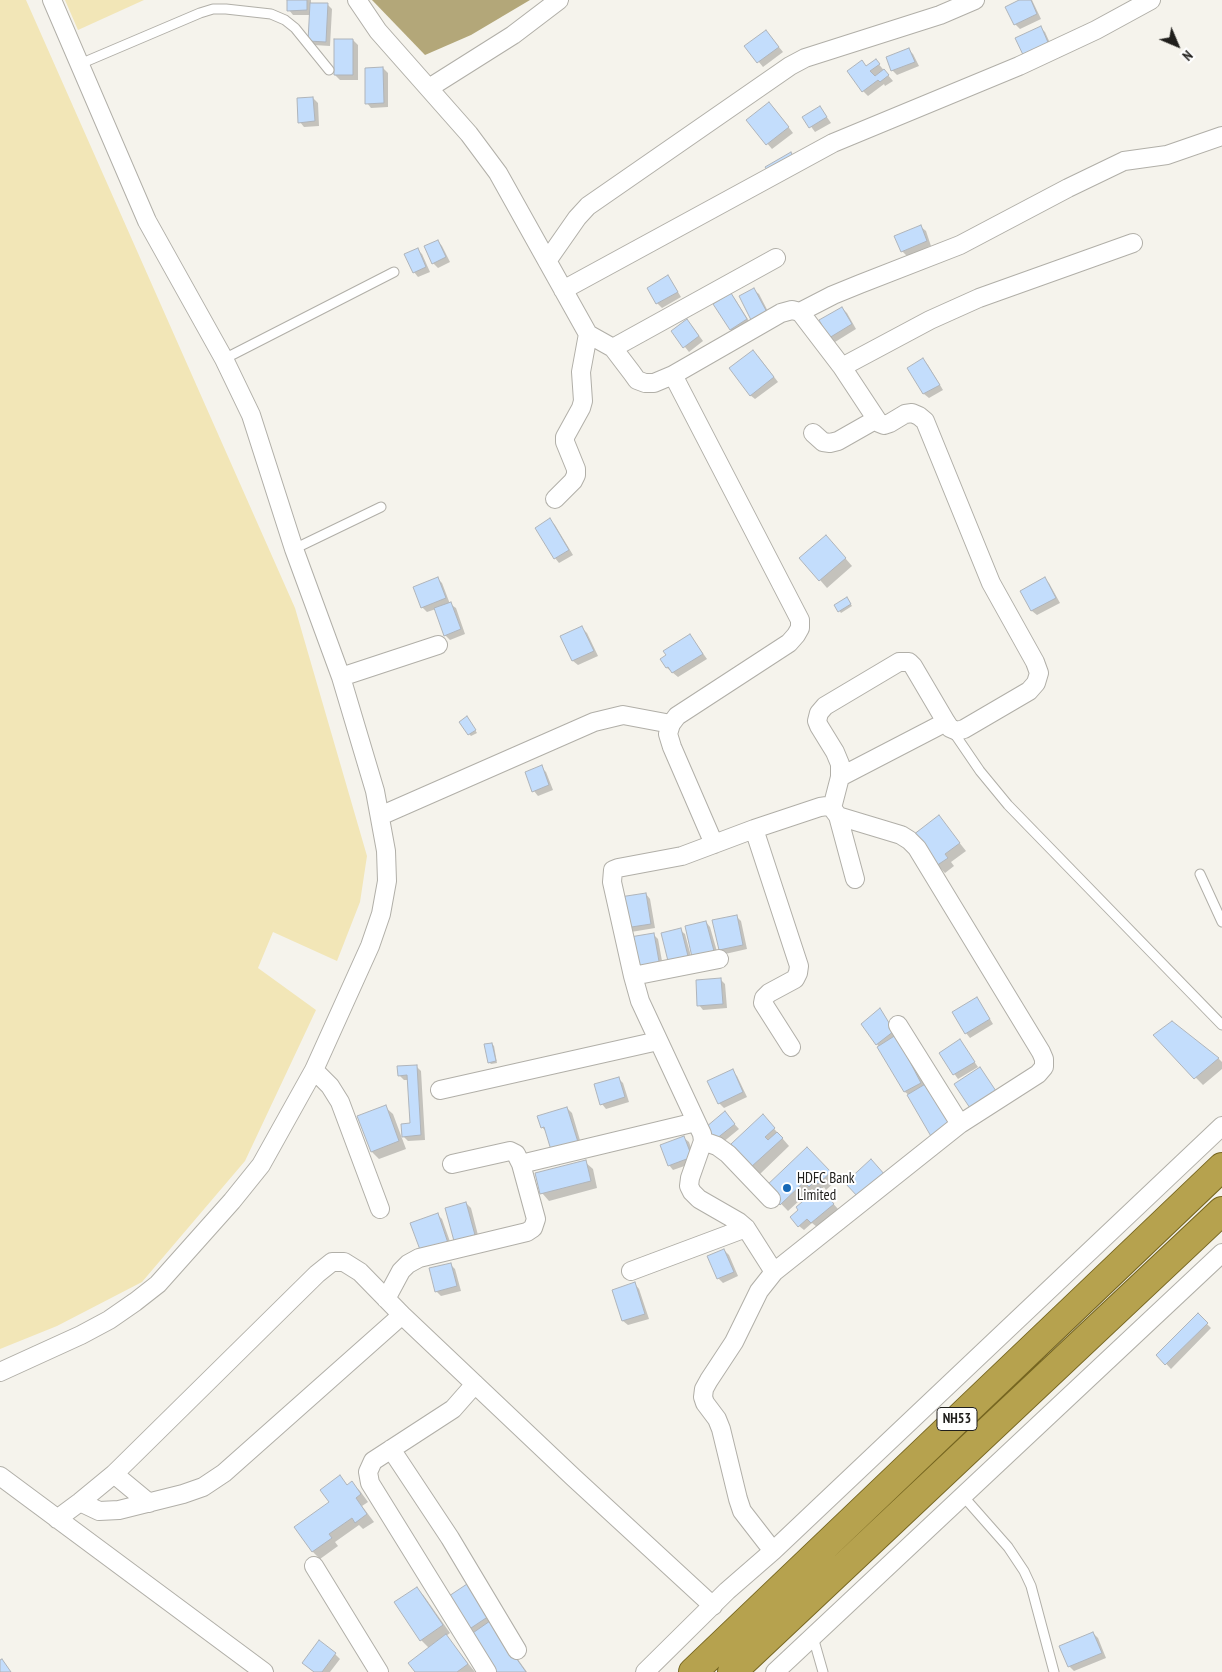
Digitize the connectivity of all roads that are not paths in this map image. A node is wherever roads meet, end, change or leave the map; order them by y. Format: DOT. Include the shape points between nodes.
graph roads {
  1 [pos="52,0"];
  2 [pos="357,0"];
  3 [pos="559,0"];
  4 [pos="975,0"];
  5 [pos="1151,0"];
  6 [pos="80,64"];
  7 [pos="329,70"];
  8 [pos="429,88"];
  9 [pos="1222,136"];
  10 [pos="1132,243"];
  11 [pos="776,258"];
  12 [pos="547,261"];
  13 [pos="394,272"];
  14 [pos="563,290"];
  15 [pos="800,312"];
  16 [pos="588,334"];
  17 [pos="613,348"];
  18 [pos="224,359"];
  19 [pos="842,367"];
  20 [pos="672,375"];
  21 [pos="875,420"];
  22 [pos="812,433"];
  23 [pos="555,499"];
  24 [pos="381,507"];
  25 [pos="294,549"];
  26 [pos="438,645"];
  27 [pos="341,677"];
  28 [pos="671,724"];
  29 [pos="948,725"];
  30 [pos="840,777"];
  31 [pos="835,812"];
  32 [pos="380,816"];
  33 [pos="754,829"];
  34 [pos="714,844"];
  35 [pos="1200,874"];
  36 [pos="855,880"];
  37 [pos="1222,922"];
  38 [pos="719,959"];
  39 [pos="633,976"];
  40 [pos="898,1025"];
  41 [pos="1222,1025"];
  42 [pos="658,1040"];
  43 [pos="791,1047"];
  44 [pos="314,1070"];
  45 [pos="440,1090"];
  46 [pos="696,1122"];
  47 [pos="960,1124"];
  48 [pos="1222,1126"];
  49 [pos="703,1141"];
  50 [pos="452,1164"];
  51 [pos="521,1164"];
  52 [pos="1222,1167"];
  53 [pos="771,1199"];
  54 [pos="380,1209"];
  55 [pos="1222,1211"];
  56 [pos="746,1228"];
  57 [pos="1222,1253"];
  58 [pos="632,1271"];
  59 [pos="774,1272"];
  60 [pos="386,1299"];
  61 [pos="402,1315"];
  62 [pos="0,1372"];
  63 [pos="475,1384"];
  64 [pos="391,1450"];
  65 [pos="114,1474"];
  66 [pos="0,1476"];
  67 [pos="963,1496"];
  68 [pos="80,1502"];
  69 [pos="149,1502"];
  70 [pos="57,1519"];
  71 [pos="772,1552"];
  72 [pos="314,1566"];
  73 [pos="713,1606"];
  74 [pos="813,1637"];
  75 [pos="516,1650"];
  76 [pos="264,1672"];
  77 [pos="379,1672"];
  78 [pos="487,1672"];
  79 [pos="645,1672"];
  80 [pos="693,1672"];
  81 [pos="732,1672"];
  82 [pos="775,1672"];
  83 [pos="823,1672"];
  84 [pos="1054,1672"];
  1 -- 6 [label="street"];
  2 -- 8 [label="street" via="378,31"];
  3 -- 8 [label="street" via="513,35"];
  4 -- 12 [label="street" via="790,66 588,206"];
  5 -- 14 [label="street" via="1019,66 833,143"];
  6 -- 7 [label="lane" via="200,13 226,9 271,14 285,20"];
  6 -- 18 [label="street" via="148,221"];
  8 -- 12 [label="street" via="492,166"];
  9 -- 15 [label="street" via="1167,155 1124,161 960,245 860,284"];
  10 -- 19 [label="street" via="979,298"];
  11 -- 17 [label="street"];
  12 -- 14 [label="street"];
  13 -- 18 [label="lane"];
  14 -- 16 [label="street"];
  15 -- 19 [label="street"];
  15 -- 20 [label="street" via="781,313"];
  16 -- 17 [label="street"];
  16 -- 23 [label="street" via="581,372 583,401 565,437 576,475"];
  17 -- 20 [label="street" via="638,380 654,383"];
  18 -- 25 [label="street" via="251,415"];
  19 -- 21 [label="street"];
  20 -- 28 [label="street" via="800,620 800,628 789,643 677,716"];
  21 -- 22 [label="street" via="830,444"];
  21 -- 29 [label="street" via="884,425 912,413 924,421 992,583 1039,673 1030,690 964,729 957,731"];
  24 -- 25 [label="lane"];
  25 -- 27 [label="street"];
  26 -- 27 [label="street"];
  27 -- 32 [label="street"];
  28 -- 32 [label="street" via="623,715 594,722"];
  28 -- 34 [label="street" via="668,734 672,747"];
  29 -- 30 [label="street"];
  29 -- 30 [label="street" via="913,666 909,662 899,662 825,706 819,713 819,726 840,764"];
  29 -- 41 [label="lane" via="1008,805"];
  30 -- 31 [label="street"];
  31 -- 33 [label="street" via="827,806 820,807"];
  31 -- 36 [label="street"];
  31 -- 47 [label="street" via="901,834 917,848 1044,1060 1044,1067 1038,1074"];
  32 -- 44 [label="street" via="388,881 381,914 370,946"];
  33 -- 34 [label="street"];
  33 -- 43 [label="street" via="799,966 795,979 769,993 763,1003"];
  34 -- 39 [label="street" via="682,856 613,870 612,882"];
  35 -- 37 [label="lane"];
  38 -- 39 [label="street"];
  39 -- 42 [label="street" via="640,1001"];
  40 -- 47 [label="street"];
  42 -- 45 [label="street"];
  42 -- 46 [label="street"];
  44 -- 54 [label="street" via="340,1102"];
  44 -- 62 [label="street" via="260,1165 158,1284 109,1320"];
  46 -- 49 [label="street"];
  46 -- 51 [label="street"];
  47 -- 59 [label="street"];
  48 -- 71 [label="street"];
  49 -- 53 [label="street" via="728,1154"];
  49 -- 56 [label="street" via="689,1186 700,1199"];
  50 -- 51 [label="street" via="510,1151 516,1154"];
  51 -- 60 [label="street" via="536,1220 534,1228 419,1258 401,1271"];
  52 -- 80 [label="highway, NH53"];
  55 -- 81 [label="highway, NH53"];
  56 -- 58 [label="street"];
  56 -- 59 [label="street"];
  57 -- 67 [label="street"];
  59 -- 71 [label="street" via="760,1290 703,1396 723,1434 742,1511"];
  60 -- 61 [label="street"];
  60 -- 65 [label="street" via="360,1272 344,1262 332,1262"];
  61 -- 63 [label="street"];
  61 -- 69 [label="street" via="224,1473 203,1487"];
  63 -- 64 [label="street" via="453,1410"];
  63 -- 73 [label="street"];
  64 -- 75 [label="street" via="450,1538"];
  64 -- 78 [label="street" via="373,1461 368,1472 370,1483"];
  65 -- 68 [label="street"];
  65 -- 69 [label="street"];
  66 -- 70 [label="street"];
  67 -- 74 [label="street"];
  67 -- 84 [label="lane" via="1008,1547 1024,1571"];
  68 -- 69 [label="street" via="99,1511 119,1510"];
  68 -- 70 [label="street"];
  70 -- 76 [label="street"];
  71 -- 73 [label="street"];
  72 -- 77 [label="street"];
  73 -- 79 [label="street"];
  74 -- 82 [label="street"];
  74 -- 83 [label="lane"];
}
